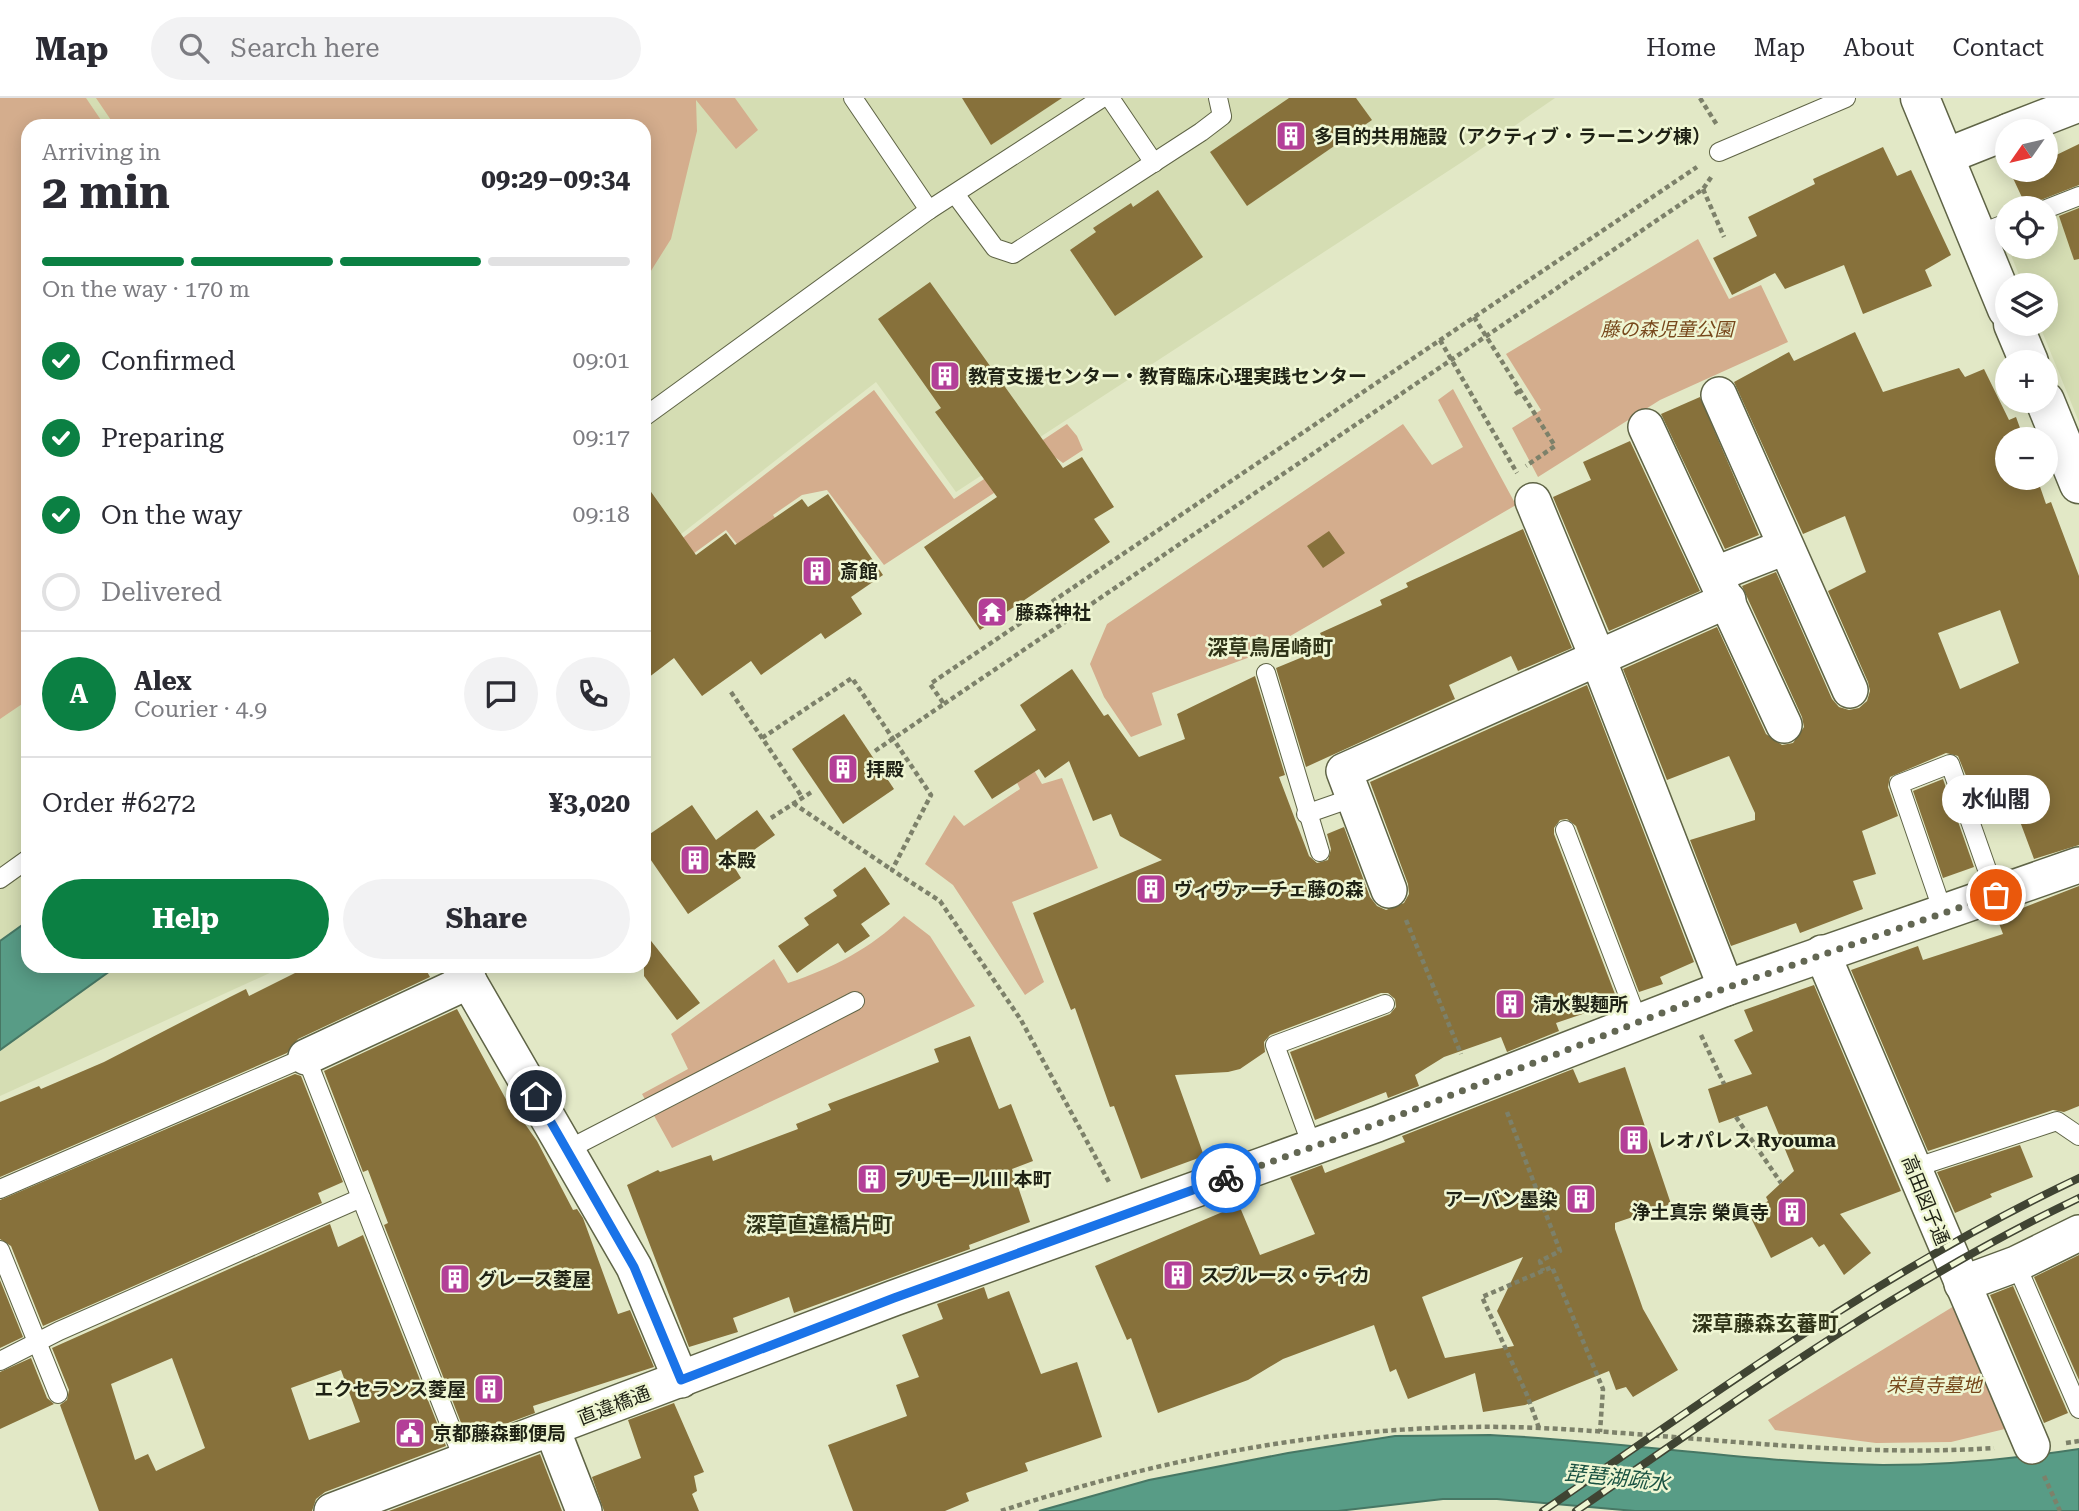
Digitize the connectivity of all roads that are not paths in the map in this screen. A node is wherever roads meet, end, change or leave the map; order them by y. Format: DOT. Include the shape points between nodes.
graph roads {
  1 [pos="853,98"];
  2 [pos="1102,98"];
  3 [pos="1110,98"];
  4 [pos="1217,98"];
  5 [pos="1846,98"];
  6 [pos="1920,98"];
  7 [pos="2079,104"];
  8 [pos="2041,119"];
  9 [pos="1995,137"];
  10 [pos="1719,152"];
  11 [pos="1944,157"];
  12 [pos="1154,163"];
  13 [pos="955,194"];
  14 [pos="2079,197"];
  15 [pos="2058,205"];
  16 [pos="929,210"];
  17 [pos="1992,229"];
  18 [pos="2000,273"];
  19 [pos="1719,395"];
  20 [pos="651,412"];
  21 [pos="2050,413"];
  22 [pos="1646,427"];
  23 [pos="2079,484"];
  24 [pos="1524,487"];
  25 [pos="1785,547"];
  26 [pos="1722,587"];
  27 [pos="1597,656"];
  28 [pos="1266,673"];
  29 [pos="1850,690"];
  30 [pos="1784,725"];
  31 [pos="1352,798"];
  32 [pos="1306,814"];
  33 [pos="1564,830"];
  34 [pos="1320,852"];
  35 [pos="21,864"];
  36 [pos="2079,865"];
  37 [pos="0,879"];
  38 [pos="1389,890"];
  39 [pos="1996,895"];
  40 [pos="1943,912"];
  41 [pos="1822,953"];
  42 [pos="465,974"];
  43 [pos="1726,988"];
  44 [pos="855,1001"];
  45 [pos="1385,1004"];
  46 [pos="1638,1021"];
  47 [pos="306,1057"];
  48 [pos="2079,1136"];
  49 [pos="1312,1146"];
  50 [pos="567,1150"];
  51 [pos="1913,1168"];
  52 [pos="0,1189"];
  53 [pos="361,1198"];
  54 [pos="2079,1233"];
  55 [pos="0,1250"];
  56 [pos="2016,1264"];
  57 [pos="1962,1284"];
  58 [pos="37,1344"];
  59 [pos="0,1361"];
  60 [pos="681,1380"];
  61 [pos="58,1394"];
  62 [pos="2079,1409"];
  63 [pos="552,1429"];
  64 [pos="2035,1455"];
  65 [pos="464,1461"];
  66 [pos="332,1511"];
  67 [pos="584,1511"];
  1 -- 16 [label="lane"];
  2 -- 13 [label="lane"];
  3 -- 12 [label="lane"];
  4 -- 12 [label="lane" via="1222,116"];
  5 -- 10 [label="lane"];
  6 -- 11 [label="street"];
  7 -- 8 [label="street"];
  9 -- 11 [label="street"];
  11 -- 17 [label="street"];
  12 -- 13 [label="lane" via="1013,254 995,248"];
  13 -- 16 [label="lane"];
  14 -- 15 [label="lane"];
  16 -- 20 [label="lane"];
  17 -- 18 [label="street"];
  19 -- 25 [label="street"];
  21 -- 23 [label="street"];
  22 -- 26 [label="street"];
  24 -- 27 [label="street"];
  25 -- 26 [label="street"];
  25 -- 29 [label="street"];
  26 -- 27 [label="street"];
  26 -- 30 [label="street"];
  27 -- 31 [label="street" via="1344,771"];
  27 -- 43 [label="street"];
  28 -- 32 [label="lane"];
  31 -- 32 [label="lane"];
  31 -- 38 [label="street"];
  32 -- 34 [label="lane"];
  33 -- 46 [label="lane"];
  35 -- 37 [label="lane"];
  36 -- 39 [label="street, 直違橋通"];
  39 -- 40 [label="street, 直違橋通"];
  39 -- 40 [label="lane" via="1950,764 1899,784"];
  40 -- 41 [label="street, 直違橋通"];
  41 -- 43 [label="street, 直違橋通"];
  41 -- 51 [label="street, 高田図子通"];
  42 -- 47 [label="street"];
  42 -- 50 [label="street"];
  43 -- 46 [label="street, 直違橋通"];
  44 -- 50 [label="lane"];
  45 -- 49 [label="lane" via="1275,1045"];
  46 -- 49 [label="street, 直違橋通" via="1480,1072"];
  47 -- 52 [label="lane"];
  47 -- 53 [label="lane"];
  48 -- 51 [label="lane" via="2057,1121"];
  49 -- 60 [label="street, 直違橋通"];
  50 -- 60 [label="street" via="634,1267"];
  51 -- 57 [label="street, 高田図子通"];
  53 -- 58 [label="lane"];
  53 -- 65 [label="lane"];
  54 -- 56 [label="street"];
  55 -- 58 [label="lane"];
  56 -- 57 [label="street"];
  56 -- 62 [label="lane"];
  57 -- 64 [label="street, 高田図子通"];
  58 -- 59 [label="lane"];
  58 -- 61 [label="lane"];
  60 -- 63 [label="street, 直違橋通"];
  63 -- 65 [label="street, 直違橋通"];
  63 -- 67 [label="street"];
  65 -- 66 [label="street, 直違橋通"];
}
